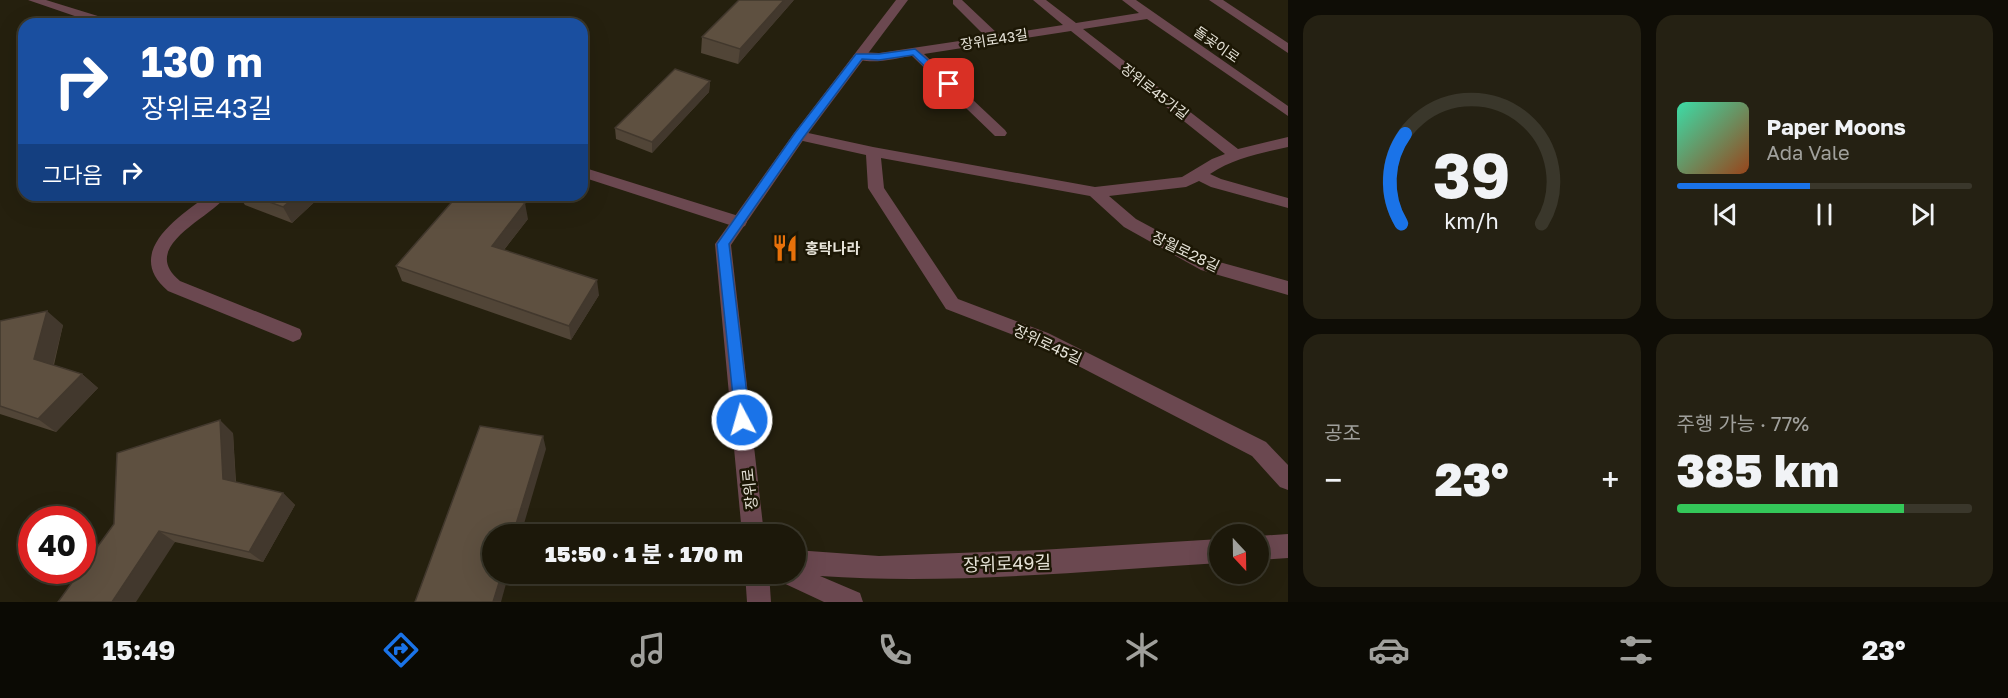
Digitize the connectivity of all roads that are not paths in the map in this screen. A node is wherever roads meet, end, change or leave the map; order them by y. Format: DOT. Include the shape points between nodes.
graph roads {
  1 [pos="34,0"];
  2 [pos="902,0"];
  3 [pos="1039,0"];
  4 [pos="1128,0"];
  5 [pos="1215,0"];
  6 [pos="957,2"];
  7 [pos="1149,15"];
  8 [pos="91,18"];
  9 [pos="1073,27"];
  10 [pos="996,39"];
  11 [pos="1288,49"];
  12 [pos="915,52"];
  13 [pos="860,56"];
  14 [pos="1288,112"];
  15 [pos="1000,134"];
  16 [pos="799,136"];
  17 [pos="1288,142"];
  18 [pos="873,152"];
  19 [pos="1236,155"];
  20 [pos="588,174"];
  21 [pos="1198,174"];
  22 [pos="1095,192"];
  23 [pos="212,201"];
  24 [pos="1288,203"];
  25 [pos="739,222"];
  26 [pos="1288,288"];
  27 [pos="293,334"];
  28 [pos="1288,480"];
  29 [pos="752,524"];
  30 [pos="1288,546"];
  31 [pos="1269,547"];
  32 [pos="1209,552"];
  33 [pos="806,563"];
  34 [pos="806,582"];
  35 [pos="758,584"];
  36 [pos="759,602"];
  37 [pos="851,602"];
  1 -- 8 [label="street"];
  2 -- 13 [label="street, 장위로"];
  3 -- 9 [label="street"];
  4 -- 7 [label="street, 돌곶이로"];
  5 -- 11 [label="street"];
  6 -- 10 [label="street"];
  7 -- 9 [label="street, 장위로43길"];
  7 -- 14 [label="street, 돌곶이로"];
  9 -- 10 [label="street, 장위로43길"];
  9 -- 19 [label="street, 장위로45가길"];
  10 -- 12 [label="street, 장위로43길"];
  12 -- 13 [label="street, 장위로43길"];
  12 -- 15 [label="street"];
  13 -- 16 [label="street, 장위로"];
  16 -- 18 [label="street"];
  16 -- 25 [label="street, 장위로"];
  17 -- 19 [label="street"];
  18 -- 22 [label="street"];
  18 -- 28 [label="street, 장위로45길" via="876,188 952,304 1041,338 1259,449"];
  19 -- 21 [label="street"];
  20 -- 25 [label="street"];
  21 -- 22 [label="street" via="1186,182"];
  21 -- 24 [label="street" via="1216,183"];
  22 -- 26 [label="street, 장월로28길" via="1130,223 1207,265"];
  23 -- 27 [label="street" via="163,243 159,256 162,276 174,286"];
  25 -- 29 [label="street, 장위로" via="723,244"];
  30 -- 31 [label="street"];
  32 -- 33 [label="street, 장위로49길" via="879,568"];
  34 -- 37 [label="street"];
  35 -- 36 [label="street"];
}
